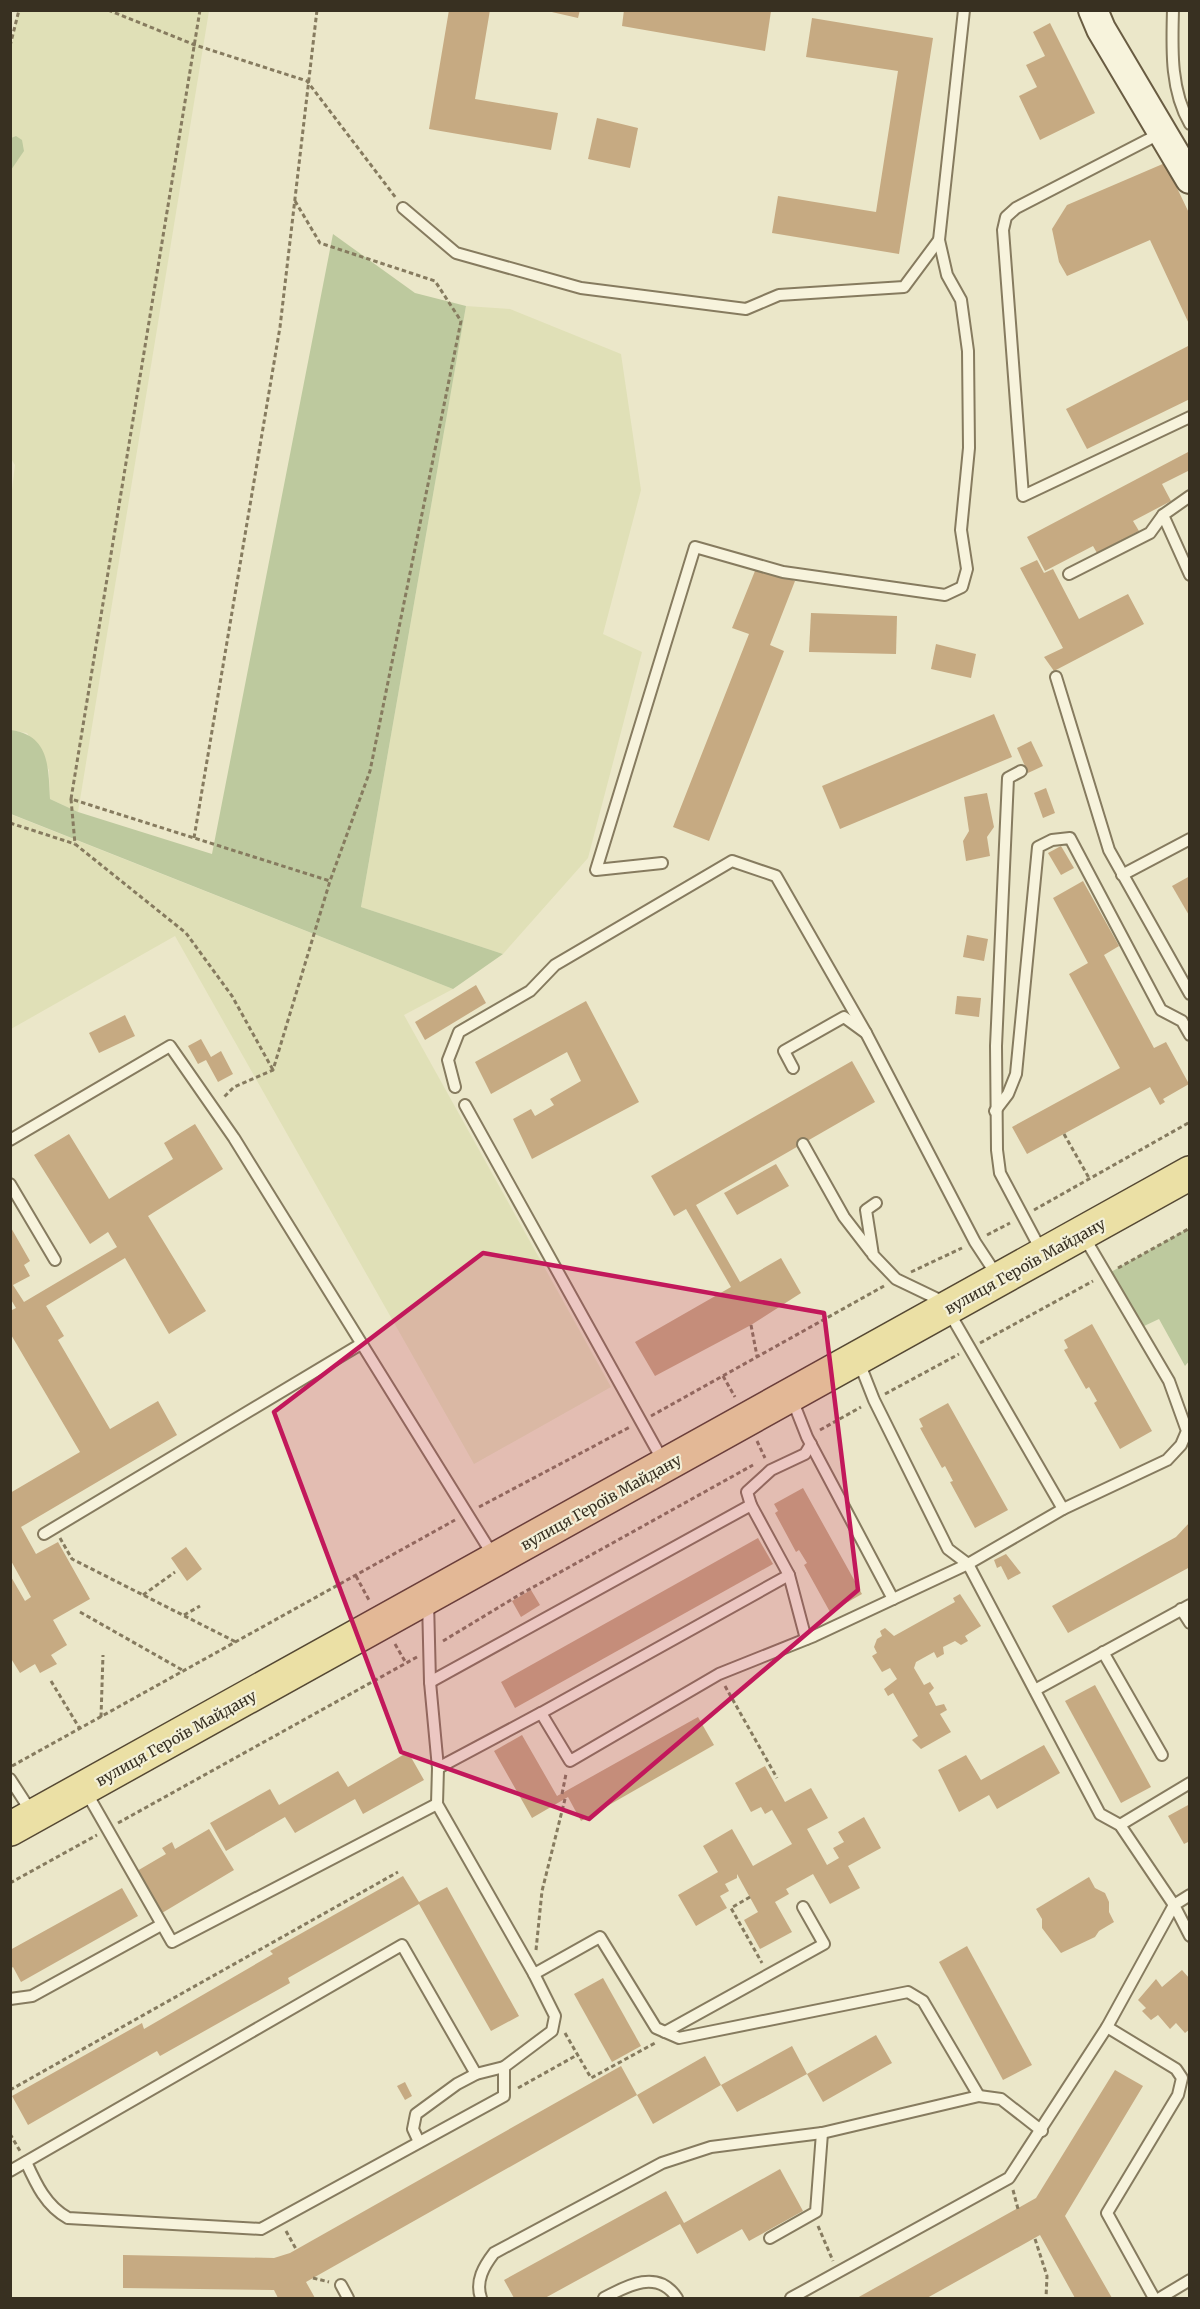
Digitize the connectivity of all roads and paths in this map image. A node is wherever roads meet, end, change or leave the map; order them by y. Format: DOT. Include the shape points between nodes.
graph roads {
  1 [pos="19,10"];
  2 [pos="108,10"];
  3 [pos="200,10"];
  4 [pos="317,10"];
  5 [pos="964,10"];
  6 [pos="1093,10"];
  7 [pos="1173,10"];
  8 [pos="195,45"];
  9 [pos="10,46"];
  10 [pos="307,81"];
  11 [pos="1190,123"];
  12 [pos="1162,133"];
  13 [pos="1190,179"];
  14 [pos="294,200"];
  15 [pos="403,208"];
  16 [pos="939,240"];
  17 [pos="1190,417"];
  18 [pos="1190,496"];
  19 [pos="1163,515"];
  20 [pos="1069,574"];
  21 [pos="1190,575"];
  22 [pos="1056,677"];
  23 [pos="1021,771"];
  24 [pos="71,799"];
  25 [pos="10,823"];
  26 [pos="194,838"];
  27 [pos="1190,839"];
  28 [pos="75,844"];
  29 [pos="662,863"];
  30 [pos="1122,875"];
  31 [pos="330,880"];
  32 [pos="1190,994"];
  33 [pos="866,1033"];
  34 [pos="1190,1035"];
  35 [pos="793,1068"];
  36 [pos="273,1070"];
  37 [pos="455,1087"];
  38 [pos="465,1105"];
  39 [pos="213,1108"];
  40 [pos="994,1111"];
  41 [pos="1190,1122"];
  42 [pos="1064,1134"];
  43 [pos="10,1140"];
  44 [pos="803,1144"];
  45 [pos="1190,1173"];
  46 [pos="1089,1178"];
  47 [pos="10,1184"];
  48 [pos="876,1203"];
  49 [pos="1023,1216"];
  50 [pos="1190,1228"];
  51 [pos="1082,1233"];
  52 [pos="975,1242"];
  53 [pos="873,1255"];
  54 [pos="1044,1255"];
  55 [pos="55,1260"];
  56 [pos="1106,1275"];
  57 [pos="896,1279"];
  58 [pos="999,1279"];
  59 [pos="951,1308"];
  60 [pos="751,1325"];
  61 [pos="361,1344"];
  62 [pos="970,1348"];
  63 [pos="757,1356"];
  64 [pos="857,1359"];
  65 [pos="790,1396"];
  66 [pos="874,1400"];
  67 [pos="639,1422"];
  68 [pos="809,1441"];
  69 [pos="765,1458"];
  70 [pos="666,1466"];
  71 [pos="751,1505"];
  72 [pos="1063,1509"];
  73 [pos="467,1513"];
  74 [pos="55,1527"];
  75 [pos="44,1533"];
  76 [pos="495,1560"];
  77 [pos="968,1564"];
  78 [pos="175,1572"];
  79 [pos="789,1575"];
  80 [pos="143,1595"];
  81 [pos="428,1598"];
  82 [pos="893,1599"];
  83 [pos="200,1606"];
  84 [pos="1185,1607"];
  85 [pos="80,1612"];
  86 [pos="184,1615"];
  87 [pos="1190,1623"];
  88 [pos="806,1639"];
  89 [pos="237,1642"];
  90 [pos="430,1650"];
  91 [pos="1103,1652"];
  92 [pos="103,1655"];
  93 [pos="184,1671"];
  94 [pos="718,1674"];
  95 [pos="51,1681"];
  96 [pos="430,1682"];
  97 [pos="1035,1690"];
  98 [pos="541,1713"];
  99 [pos="101,1717"];
  100 [pos="80,1729"];
  101 [pos="1161,1755"];
  102 [pos="570,1761"];
  103 [pos="10,1767"];
  104 [pos="438,1768"];
  105 [pos="777,1778"];
  106 [pos="10,1779"];
  107 [pos="1190,1783"];
  108 [pos="84,1788"];
  109 [pos="562,1794"];
  110 [pos="565,1799"];
  111 [pos="437,1803"];
  112 [pos="22,1822"];
  113 [pos="1120,1825"];
  114 [pos="107,1829"];
  115 [pos="398,1872"];
  116 [pos="10,1883"];
  117 [pos="1190,1895"];
  118 [pos="750,1897"];
  119 [pos="1174,1905"];
  120 [pos="803,1907"];
  121 [pos="161,1925"];
  122 [pos="1190,1936"];
  123 [pos="534,1974"];
  124 [pos="768,1975"];
  125 [pos="10,1999"];
  126 [pos="555,2016"];
  127 [pos="1107,2027"];
  128 [pos="665,2032"];
  129 [pos="577,2055"];
  130 [pos="504,2067"];
  131 [pos="476,2074"];
  132 [pos="10,2090"];
  133 [pos="504,2096"];
  134 [pos="979,2096"];
  135 [pos="1042,2131"];
  136 [pos="822,2133"];
  137 [pos="419,2142"];
  138 [pos="26,2162"];
  139 [pos="10,2171"];
  140 [pos="1009,2178"];
  141 [pos="1018,2209"];
  142 [pos="280,2218"];
  143 [pos="819,2234"];
  144 [pos="770,2238"];
  145 [pos="1035,2239"];
  146 [pos="296,2249"];
  147 [pos="829,2254"];
  148 [pos="1190,2280"];
  149 [pos="341,2285"];
  150 [pos="348,2298"];
  151 [pos="481,2298"];
  152 [pos="604,2298"];
  153 [pos="677,2298"];
  154 [pos="791,2298"];
  155 [pos="1046,2298"];
  156 [pos="1154,2298"];
  157 [pos="1160,2298"];
  1 -- 9 [label="path"];
  2 -- 8 [label="path"];
  3 -- 8 [label="path"];
  4 -- 10 [label="path"];
  5 -- 16 [label="lane"];
  6 -- 12 [label="street"];
  7 -- 11 [label="lane" via="1172,50 1180,106"];
  8 -- 10 [label="path"];
  8 -- 24 [label="path"];
  10 -- 14 [label="path"];
  10 -- 15 [label="path"];
  12 -- 13 [label="street"];
  12 -- 17 [label="lane" via="1006,216 1003,230 1023,496"];
  14 -- 26 [label="path" via="280,327"];
  14 -- 31 [label="path" via="320,243 435,280 461,321 370,771"];
  15 -- 16 [label="lane" via="456,253 581,288 746,309 779,295 904,287"];
  16 -- 29 [label="lane" via="947,275 961,300 968,351 969,448 961,530 967,569 962,588 945,595 783,572 695,547 596,870"];
  18 -- 19 [label="lane"];
  19 -- 20 [label="lane" via="1150,532"];
  19 -- 21 [label="lane"];
  22 -- 30 [label="lane" via="1109,850"];
  23 -- 40 [label="lane" via="1008,778"];
  24 -- 26 [label="path"];
  24 -- 28 [label="path"];
  25 -- 28 [label="path"];
  26 -- 31 [label="path"];
  27 -- 30 [label="lane"];
  28 -- 36 [label="path" via="186,933 232,996"];
  30 -- 32 [label="lane"];
  31 -- 36 [label="path"];
  33 -- 35 [label="lane" via="844,1017 784,1051"];
  33 -- 37 [label="lane" via="776,876 732,861 555,965 530,991 459,1032 448,1060"];
  33 -- 52 [label="lane"];
  34 -- 40 [label="lane" via="1182,1021 1161,1010 1070,838 1052,840 1038,847 1016,1074 1008,1094"];
  36 -- 39 [label="path" via="234,1087"];
  38 -- 67 [label="lane"];
  39 -- 43 [label="lane" via="170,1046"];
  39 -- 61 [label="lane"];
  40 -- 49 [label="lane" via="1000,1173"];
  41 -- 46 [label="path"];
  42 -- 46 [label="path"];
  44 -- 53 [label="lane" via="843,1217"];
  45 -- 51 [label="main road, вулиця Героїв Майдану"];
  46 -- 49 [label="path"];
  47 -- 55 [label="lane"];
  48 -- 53 [label="lane" via="866,1209"];
  49 -- 52 [label="path"];
  49 -- 54 [label="lane"];
  50 -- 56 [label="path"];
  51 -- 54 [label="main road, вулиця Героїв Майдану"];
  51 -- 56 [label="lane"];
  52 -- 57 [label="path"];
  52 -- 58 [label="lane"];
  53 -- 57 [label="lane"];
  54 -- 58 [label="main road, вулиця Героїв Майдану"];
  56 -- 62 [label="path"];
  56 -- 72 [label="lane" via="1169,1381 1187,1431 1181,1445 1167,1460"];
  57 -- 59 [label="lane"];
  57 -- 63 [label="path"];
  58 -- 59 [label="main road, вулиця Героїв Майдану"];
  59 -- 62 [label="lane"];
  59 -- 64 [label="main road, вулиця Героїв Майдану"];
  60 -- 63 [label="path"];
  61 -- 73 [label="lane"];
  61 -- 74 [label="lane"];
  62 -- 66 [label="path"];
  62 -- 72 [label="lane"];
  63 -- 67 [label="path"];
  64 -- 65 [label="main road, вулиця Героїв Майдану"];
  64 -- 66 [label="lane"];
  65 -- 68 [label="lane"];
  65 -- 70 [label="main road, вулиця Героїв Майдану"];
  66 -- 68 [label="path"];
  66 -- 77 [label="lane" via="948,1549"];
  67 -- 70 [label="lane"];
  67 -- 73 [label="path"];
  68 -- 71 [label="lane" via="805,1454 771,1470 747,1492"];
  68 -- 82 [label="lane"];
  69 -- 90 [label="path" via="519,1595"];
  70 -- 76 [label="main road, вулиця Героїв Майдану"];
  71 -- 79 [label="lane"];
  71 -- 96 [label="lane"];
  72 -- 77 [label="lane"];
  73 -- 76 [label="lane"];
  73 -- 89 [label="path"];
  74 -- 75 [label="lane"];
  74 -- 80 [label="path" via="72,1559"];
  76 -- 81 [label="main road, вулиця Героїв Майдану"];
  77 -- 82 [label="lane"];
  77 -- 97 [label="lane"];
  78 -- 80 [label="path"];
  79 -- 88 [label="lane"];
  79 -- 98 [label="lane"];
  80 -- 86 [label="path"];
  81 -- 90 [label="lane"];
  81 -- 108 [label="main road, вулиця Героїв Майдану"];
  82 -- 88 [label="lane"];
  83 -- 86 [label="path"];
  84 -- 87 [label="lane"];
  84 -- 91 [label="lane"];
  85 -- 93 [label="path"];
  86 -- 89 [label="path"];
  88 -- 94 [label="lane"];
  89 -- 93 [label="path"];
  90 -- 96 [label="lane"];
  90 -- 114 [label="path"];
  91 -- 97 [label="lane"];
  91 -- 101 [label="lane"];
  92 -- 99 [label="path"];
  93 -- 99 [label="path"];
  94 -- 102 [label="lane"];
  94 -- 105 [label="path"];
  95 -- 100 [label="path"];
  96 -- 104 [label="lane"];
  97 -- 113 [label="lane" via="1100,1814"];
  98 -- 102 [label="lane"];
  98 -- 104 [label="lane"];
  99 -- 100 [label="path"];
  100 -- 103 [label="path"];
  102 -- 109 [label="path"];
  104 -- 111 [label="lane"];
  106 -- 112 [label="lane"];
  107 -- 113 [label="lane"];
  108 -- 112 [label="main road, вулиця Героїв Майдану"];
  108 -- 114 [label="lane"];
  110 -- 123 [label="path" via="542,1891"];
  111 -- 121 [label="lane" via="172,1942"];
  111 -- 123 [label="lane"];
  113 -- 119 [label="lane"];
  114 -- 116 [label="path"];
  114 -- 121 [label="lane"];
  115 -- 132 [label="path"];
  117 -- 119 [label="lane"];
  118 -- 124 [label="path" via="731,1908"];
  119 -- 122 [label="lane"];
  119 -- 127 [label="lane"];
  120 -- 124 [label="lane" via="824,1944"];
  121 -- 125 [label="lane" via="32,1996"];
  123 -- 126 [label="lane"];
  123 -- 128 [label="lane" via="600,1937 656,2028"];
  124 -- 128 [label="lane"];
  126 -- 129 [label="path"];
  126 -- 130 [label="lane" via="552,2031"];
  127 -- 135 [label="lane"];
  127 -- 156 [label="lane" via="1176,2069 1182,2078 1178,2096 1107,2213"];
  128 -- 129 [label="path" via="662,2039 591,2078"];
  128 -- 134 [label="lane" via="679,2038 908,1992 923,2001"];
  129 -- 133 [label="path"];
  130 -- 131 [label="lane"];
  130 -- 133 [label="lane"];
  131 -- 137 [label="lane" via="416,2114 413,2128"];
  131 -- 138 [label="lane" via="402,1944"];
  133 -- 137 [label="lane"];
  134 -- 135 [label="lane" via="1001,2099"];
  134 -- 136 [label="lane"];
  135 -- 140 [label="lane"];
  136 -- 144 [label="lane" via="816,2212"];
  136 -- 151 [label="lane" via="711,2147 662,2163 495,2253 482,2272"];
  137 -- 142 [label="lane"];
  138 -- 139 [label="lane"];
  138 -- 142 [label="lane" via="40,2192 58,2213 68,2218 261,2229"];
  140 -- 141 [label="path"];
  140 -- 154 [label="lane"];
  142 -- 146 [label="path"];
  143 -- 147 [label="path"];
  145 -- 155 [label="path" via="1047,2276"];
  148 -- 157 [label="lane"];
  149 -- 150 [label="lane"];
  152 -- 153 [label="lane" via="632,2283 658,2282"];
}
